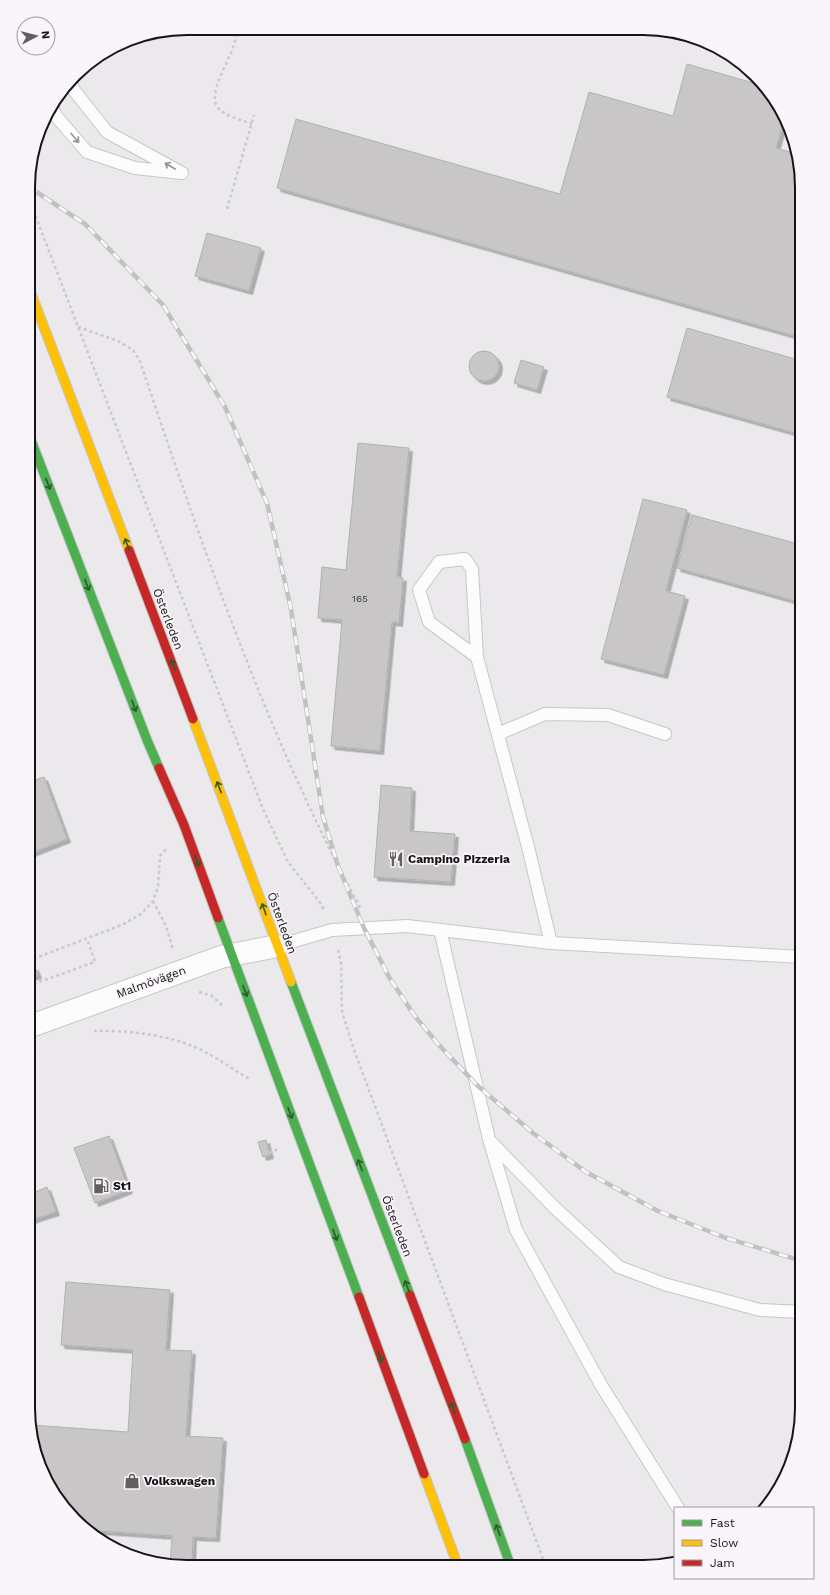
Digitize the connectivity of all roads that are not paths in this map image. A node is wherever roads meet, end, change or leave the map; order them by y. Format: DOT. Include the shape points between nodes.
graph roads {
  1 [pos="73,87"];
  2 [pos="54,112"];
  3 [pos="35,304"];
  4 [pos="35,450"];
  5 [pos="477,657"];
  6 [pos="498,734"];
  7 [pos="665,734"];
  8 [pos="440,930"];
  9 [pos="551,943"];
  10 [pos="276,946"];
  11 [pos="231,955"];
  12 [pos="795,957"];
  13 [pos="35,1024"];
  14 [pos="489,1139"];
  15 [pos="795,1312"];
  16 [pos="677,1507"];
  17 [pos="456,1560"];
  18 [pos="508,1560"];
  2 -- 1 [label="lane, one-way" via="87,152 135,168 182,173 107,132"];
  10 -- 3 [label="main road, Österleden, one-way" via="232,821"];
  4 -- 11 [label="main road, one-way" via="189,838"];
  5 -- 5 [label="lane" via="472,568 465,558 439,562 418,590 429,622"];
  5 -- 6 [label="lane"];
  6 -- 7 [label="lane" via="545,714 608,715"];
  6 -- 9 [label="lane"];
  8 -- 9 [label="lane"];
  8 -- 10 [label="lane" via="407,926 332,930"];
  8 -- 14 [label="lane"];
  9 -- 12 [label="lane"];
  10 -- 11 [label="street, Malmövägen"];
  18 -- 10 [label="main road, Österleden, one-way" via="448,1394"];
  11 -- 13 [label="street, Malmövägen" via="179,971"];
  11 -- 17 [label="main road, one-way"];
  14 -- 15 [label="lane" via="555,1208 619,1267 664,1284 760,1310"];
  14 -- 16 [label="lane" via="516,1230 602,1385"];
}
